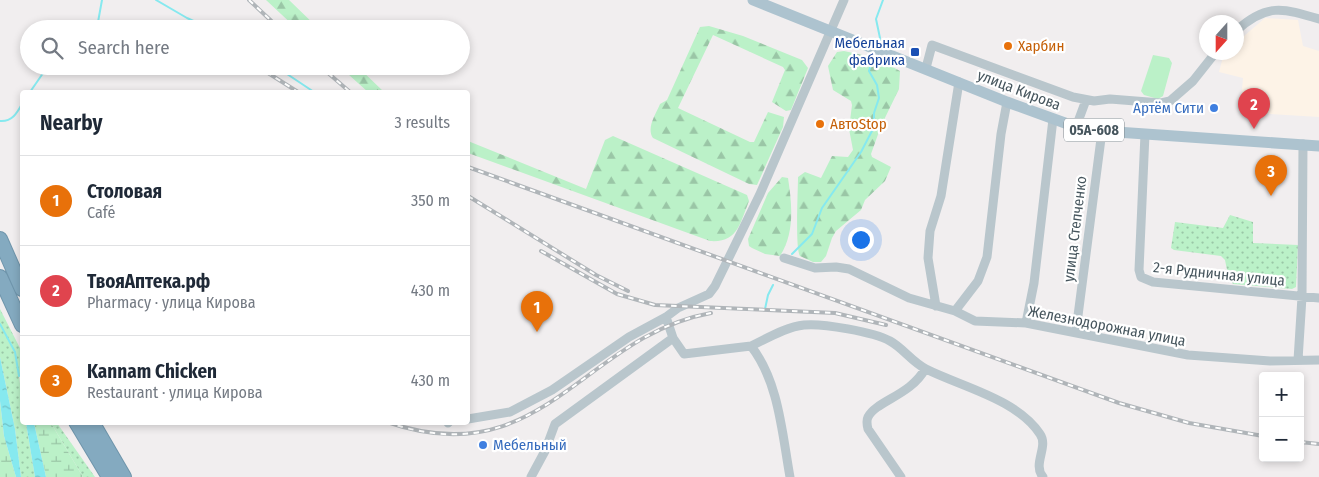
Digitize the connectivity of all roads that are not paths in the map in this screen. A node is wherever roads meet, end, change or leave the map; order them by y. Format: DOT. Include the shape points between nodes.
graph roads {
  1 [pos="753,0"];
  2 [pos="844,0"];
  3 [pos="1319,19"];
  4 [pos="1244,24"];
  5 [pos="832,31"];
  6 [pos="1209,60"];
  7 [pos="926,68"];
  8 [pos="959,82"];
  9 [pos="1086,100"];
  10 [pos="1007,102"];
  11 [pos="1052,119"];
  12 [pos="1076,127"];
  13 [pos="1102,131"];
  14 [pos="1145,134"];
  15 [pos="1303,144"];
  16 [pos="1319,146"];
  17 [pos="0,239"];
  18 [pos="784,258"];
  19 [pos="0,277"];
  20 [pos="20,284"];
  21 [pos="1302,297"];
  22 [pos="1319,298"];
  23 [pos="936,306"];
  24 [pos="955,311"];
  25 [pos="666,317"];
  26 [pos="20,321"];
  27 [pos="1026,323"];
  28 [pos="1076,331"];
  29 [pos="673,338"];
  30 [pos="751,346"];
  31 [pos="1298,360"];
  32 [pos="1319,360"];
  33 [pos="925,368"];
  34 [pos="470,419"];
  35 [pos="78,425"];
  36 [pos="94,425"];
  37 [pos="109,477"];
  38 [pos="124,477"];
  39 [pos="531,477"];
  40 [pos="790,477"];
  41 [pos="901,477"];
  42 [pos="1043,477"];
  1 -- 5 [label="main road, улица Кирова / 05А-608"];
  2 -- 5 [label="street"];
  3 -- 4 [label="street" via="1290,10 1277,10 1251,17"];
  5 -- 7 [label="main road, улица Кирова / 05А-608"];
  5 -- 25 [label="street" via="716,286 709,294"];
  6 -- 9 [label="street" via="1188,86 1161,103"];
  7 -- 8 [label="main road, улица Кирова / 05А-608"];
  7 -- 9 [label="street" via="932,45"];
  8 -- 10 [label="main road, улица Кирова / 05А-608"];
  8 -- 23 [label="street" via="941,196 930,231 928,258"];
  9 -- 12 [label="street"];
  10 -- 11 [label="main road, улица Кирова / 05А-608"];
  10 -- 24 [label="street" via="987,257 978,281"];
  11 -- 12 [label="main road, улица Кирова / 05А-608"];
  11 -- 27 [label="street" via="1034,284"];
  12 -- 13 [label="main road, улица Кирова / 05А-608"];
  13 -- 14 [label="main road, улица Кирова / 05А-608"];
  13 -- 28 [label="street, улица Степченко"];
  14 -- 15 [label="main road, улица Кирова / 05А-608"];
  14 -- 21 [label="street, 2-я Рудничная улица" via="1141,277 1153,282"];
  15 -- 16 [label="main road, улица Кирова / 05А-608"];
  15 -- 21 [label="street"];
  17 -- 20 [label="highway"];
  18 -- 23 [label="street, Железнодорожная улица" via="815,268 849,269 909,298"];
  19 -- 26 [label="highway"];
  21 -- 22 [label="street, 2-я Рудничная улица"];
  21 -- 31 [label="street"];
  23 -- 24 [label="street, Железнодорожная улица"];
  24 -- 27 [label="street, Железнодорожная улица" via="975,321"];
  25 -- 29 [label="street"];
  25 -- 34 [label="street" via="518,408"];
  27 -- 28 [label="street, Железнодорожная улица"];
  28 -- 31 [label="street, Железнодорожная улица" via="1166,352 1270,361"];
  29 -- 30 [label="street" via="684,354"];
  29 -- 39 [label="street" via="555,424"];
  30 -- 33 [label="street" via="805,325 838,328 865,332 890,341"];
  30 -- 40 [label="street" via="763,361 770,380"];
  31 -- 32 [label="street, Железнодорожная улица"];
  33 -- 41 [label="street" via="918,380 873,412 867,422 868,429"];
  33 -- 42 [label="street" via="1024,415 1042,435 1039,465"];
  35 -- 37 [label="highway"];
  36 -- 38 [label="highway"];
}
